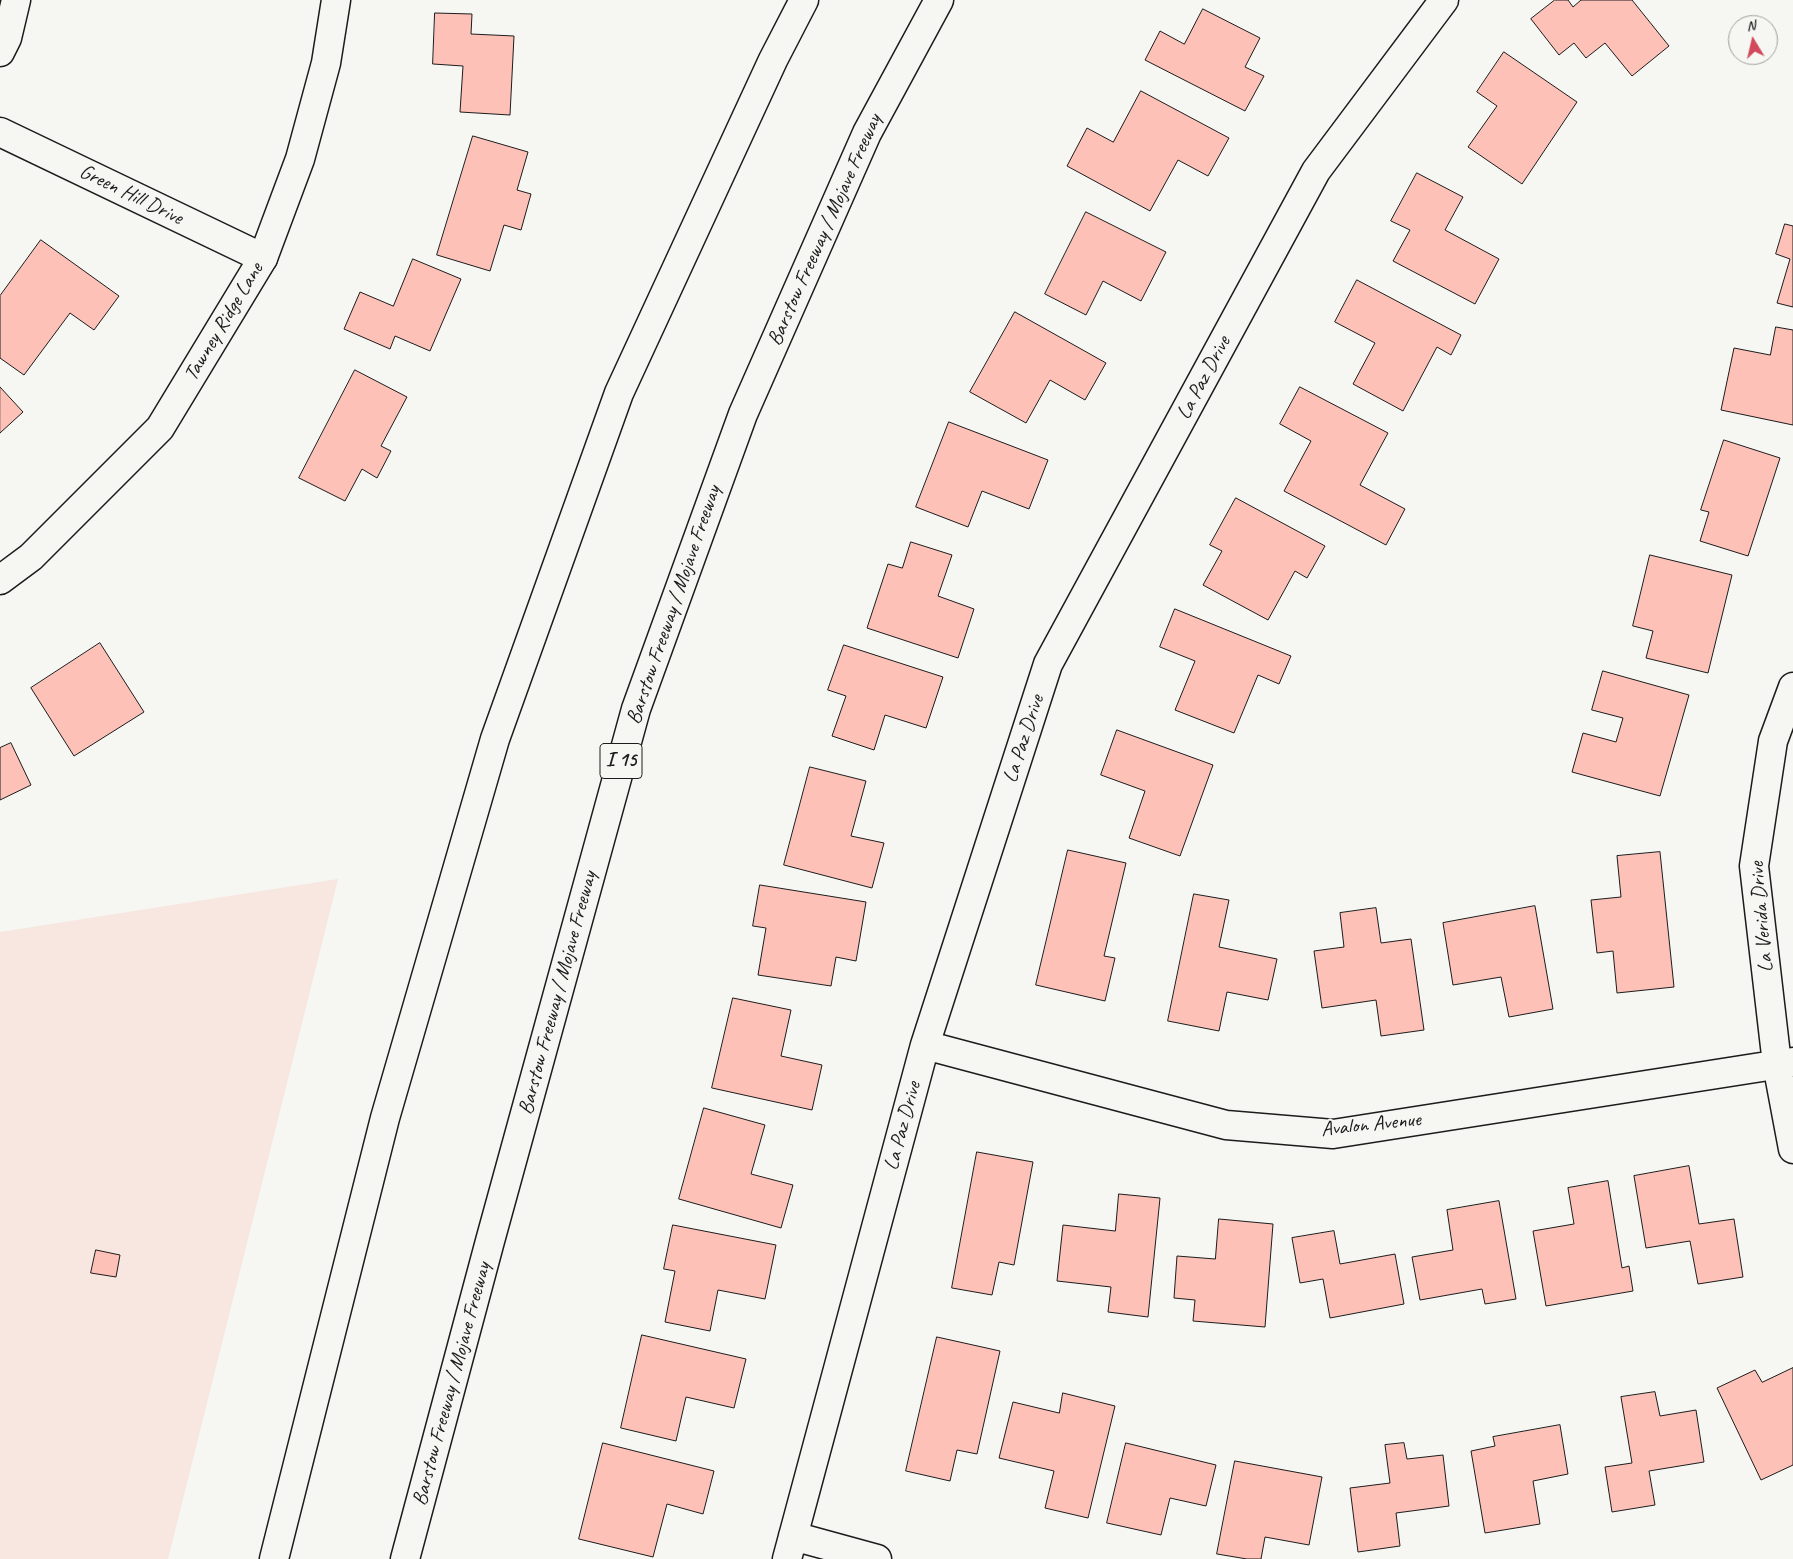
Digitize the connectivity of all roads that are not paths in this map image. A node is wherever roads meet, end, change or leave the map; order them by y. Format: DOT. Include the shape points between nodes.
graph roads {
  1 [pos="16,0"];
  2 [pos="336,0"];
  3 [pos="804,0"];
  4 [pos="939,0"];
  5 [pos="1444,0"];
  6 [pos="0,52"];
  7 [pos="0,132"];
  8 [pos="262,258"];
  9 [pos="0,580"];
  10 [pos="1793,687"];
  11 [pos="925,1045"];
  12 [pos="1785,1063"];
  13 [pos="1793,1149"];
  14 [pos="790,1548"];
  15 [pos="274,1559"];
  16 [pos="406,1559"];
  17 [pos="877,1559"];
  1 -- 6 [label="main road" via="7,38"];
  2 -- 8 [label="main road, Tawney Ridge Lane" via="326,63 300,159"];
  3 -- 15 [label="main road" via="768,69 619,393 494,739 385,1118"];
  4 -- 16 [label="main road, Barstow Freeway / Mojave Freeway / I 15" via="867,133 743,414 636,709"];
  5 -- 11 [label="main road, La Paz Drive" via="1316,171 1048,664"];
  7 -- 8 [label="main road, Green Hill Drive"];
  8 -- 9 [label="main road, Tawney Ridge Lane" via="160,428 31,557"];
  10 -- 12 [label="main road, La Verida Drive" via="1773,741 1754,866"];
  11 -- 12 [label="main road, Avalon Avenue" via="1226,1125 1333,1134"];
  11 -- 14 [label="main road, La Paz Drive"];
  12 -- 13 [label="main road, La Verida Drive"];
  14 -- 17 [label="main road"];
}
